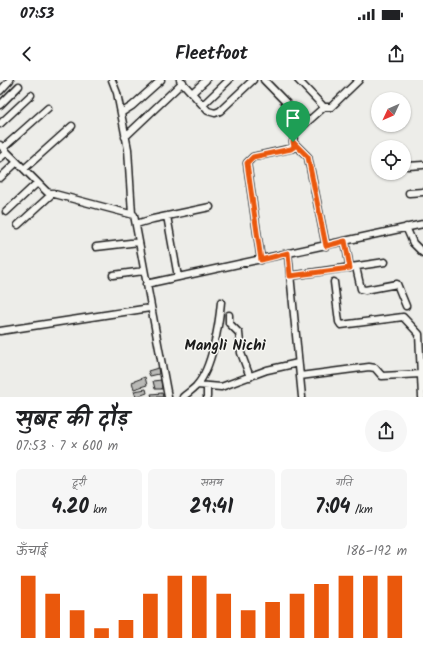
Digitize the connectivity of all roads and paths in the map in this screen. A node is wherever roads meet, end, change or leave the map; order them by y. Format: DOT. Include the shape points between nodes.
graph roads {
  1 [pos="10,80"];
  2 [pos="112,80"];
  3 [pos="161,80"];
  4 [pos="206,80"];
  5 [pos="229,80"];
  6 [pos="253,80"];
  7 [pos="264,80"];
  8 [pos="298,80"];
  9 [pos="359,80"];
  10 [pos="182,81"];
  11 [pos="19,86"];
  12 [pos="0,91"];
  13 [pos="192,93"];
  14 [pos="31,95"];
  15 [pos="203,105"];
  16 [pos="0,107"];
  17 [pos="323,107"];
  18 [pos="48,108"];
  19 [pos="121,113"];
  20 [pos="8,116"];
  21 [pos="306,123"];
  22 [pos="0,124"];
  23 [pos="72,126"];
  24 [pos="125,137"];
  25 [pos="293,142"];
  26 [pos="3,148"];
  27 [pos="0,158"];
  28 [pos="17,162"];
  29 [pos="423,165"];
  30 [pos="411,166"];
  31 [pos="24,169"];
  32 [pos="0,178"];
  33 [pos="37,183"];
  34 [pos="423,192"];
  35 [pos="53,193"];
  36 [pos="409,193"];
  37 [pos="210,207"];
  38 [pos="6,212"];
  39 [pos="132,214"];
  40 [pos="167,216"];
  41 [pos="136,224"];
  42 [pos="423,224"];
  43 [pos="18,225"];
  44 [pos="406,227"];
  45 [pos="345,241"];
  46 [pos="139,242"];
  47 [pos="96,246"];
  48 [pos="326,246"];
  49 [pos="288,253"];
  50 [pos="423,253"];
  51 [pos="261,260"];
  52 [pos="385,262"];
  53 [pos="353,268"];
  54 [pos="144,271"];
  55 [pos="113,275"];
  56 [pos="290,276"];
  57 [pos="178,277"];
  58 [pos="334,282"];
  59 [pos="146,284"];
  60 [pos="221,302"];
  61 [pos="406,306"];
  62 [pos="150,308"];
  63 [pos="229,315"];
  64 [pos="0,331"];
  65 [pos="422,357"];
  66 [pos="298,363"];
  67 [pos="421,374"];
  68 [pos="300,376"];
  69 [pos="250,377"];
  70 [pos="197,385"];
  71 [pos="207,386"];
  72 [pos="168,397"];
  73 [pos="182,397"];
  74 [pos="207,397"];
  75 [pos="302,397"];
  76 [pos="422,397"];
  1 -- 12 [label="street"];
  2 -- 19 [label="street" via="116,87"];
  3 -- 19 [label="street"];
  4 -- 13 [label="street"];
  5 -- 15 [label="street"];
  6 -- 15 [label="street" via="218,112 212,113"];
  7 -- 21 [label="street"];
  8 -- 17 [label="street"];
  9 -- 17 [label="street" via="331,107"];
  10 -- 13 [label="street"];
  10 -- 24 [label="street"];
  11 -- 16 [label="street"];
  13 -- 15 [label="street"];
  14 -- 20 [label="street"];
  16 -- 20 [label="street"];
  17 -- 21 [label="street"];
  18 -- 26 [label="street"];
  19 -- 24 [label="street"];
  20 -- 22 [label="street"];
  21 -- 25 [label="street" via="294,134"];
  23 -- 31 [label="street"];
  24 -- 39 [label="street" via="129,158"];
  25 -- 48 [label="street" via="308,157"];
  25 -- 51 [label="street" via="294,147 291,149 253,157 247,163"];
  26 -- 27 [label="street"];
  26 -- 28 [label="street"];
  28 -- 31 [label="street"];
  28 -- 32 [label="street"];
  29 -- 30 [label="street"];
  31 -- 33 [label="street"];
  33 -- 35 [label="street" via="46,191"];
  33 -- 38 [label="street"];
  34 -- 36 [label="street"];
  35 -- 39 [label="street"];
  35 -- 43 [label="street"];
  37 -- 40 [label="street"];
  39 -- 41 [label="street"];
  40 -- 41 [label="street"];
  40 -- 57 [label="street"];
  41 -- 46 [label="street"];
  42 -- 44 [label="street"];
  44 -- 45 [label="street"];
  44 -- 50 [label="street" via="413,243"];
  45 -- 48 [label="street"];
  45 -- 53 [label="street"];
  46 -- 47 [label="street"];
  46 -- 54 [label="street"];
  48 -- 49 [label="street"];
  49 -- 51 [label="street"];
  49 -- 56 [label="street"];
  51 -- 57 [label="street"];
  52 -- 53 [label="street"];
  53 -- 56 [label="street"];
  53 -- 61 [label="street" via="361,289 397,284"];
  54 -- 55 [label="street"];
  54 -- 59 [label="street"];
  56 -- 66 [label="street"];
  57 -- 59 [label="street"];
  58 -- 65 [label="street" via="340,324 405,318 419,334"];
  59 -- 62 [label="street"];
  60 -- 70 [label="street" via="216,340"];
  62 -- 64 [label="street"];
  62 -- 72 [label="street"];
  63 -- 69 [label="street" via="229,322 239,333 241,353"];
  65 -- 67 [label="street"];
  66 -- 68 [label="street"];
  66 -- 69 [label="street"];
  67 -- 68 [label="street" via="382,376 375,368 369,367"];
  67 -- 76 [label="street"];
  68 -- 75 [label="street"];
  69 -- 71 [label="street" via="221,387"];
  70 -- 71 [label="street"];
  70 -- 73 [label="street"];
  71 -- 74 [label="street"];
}
